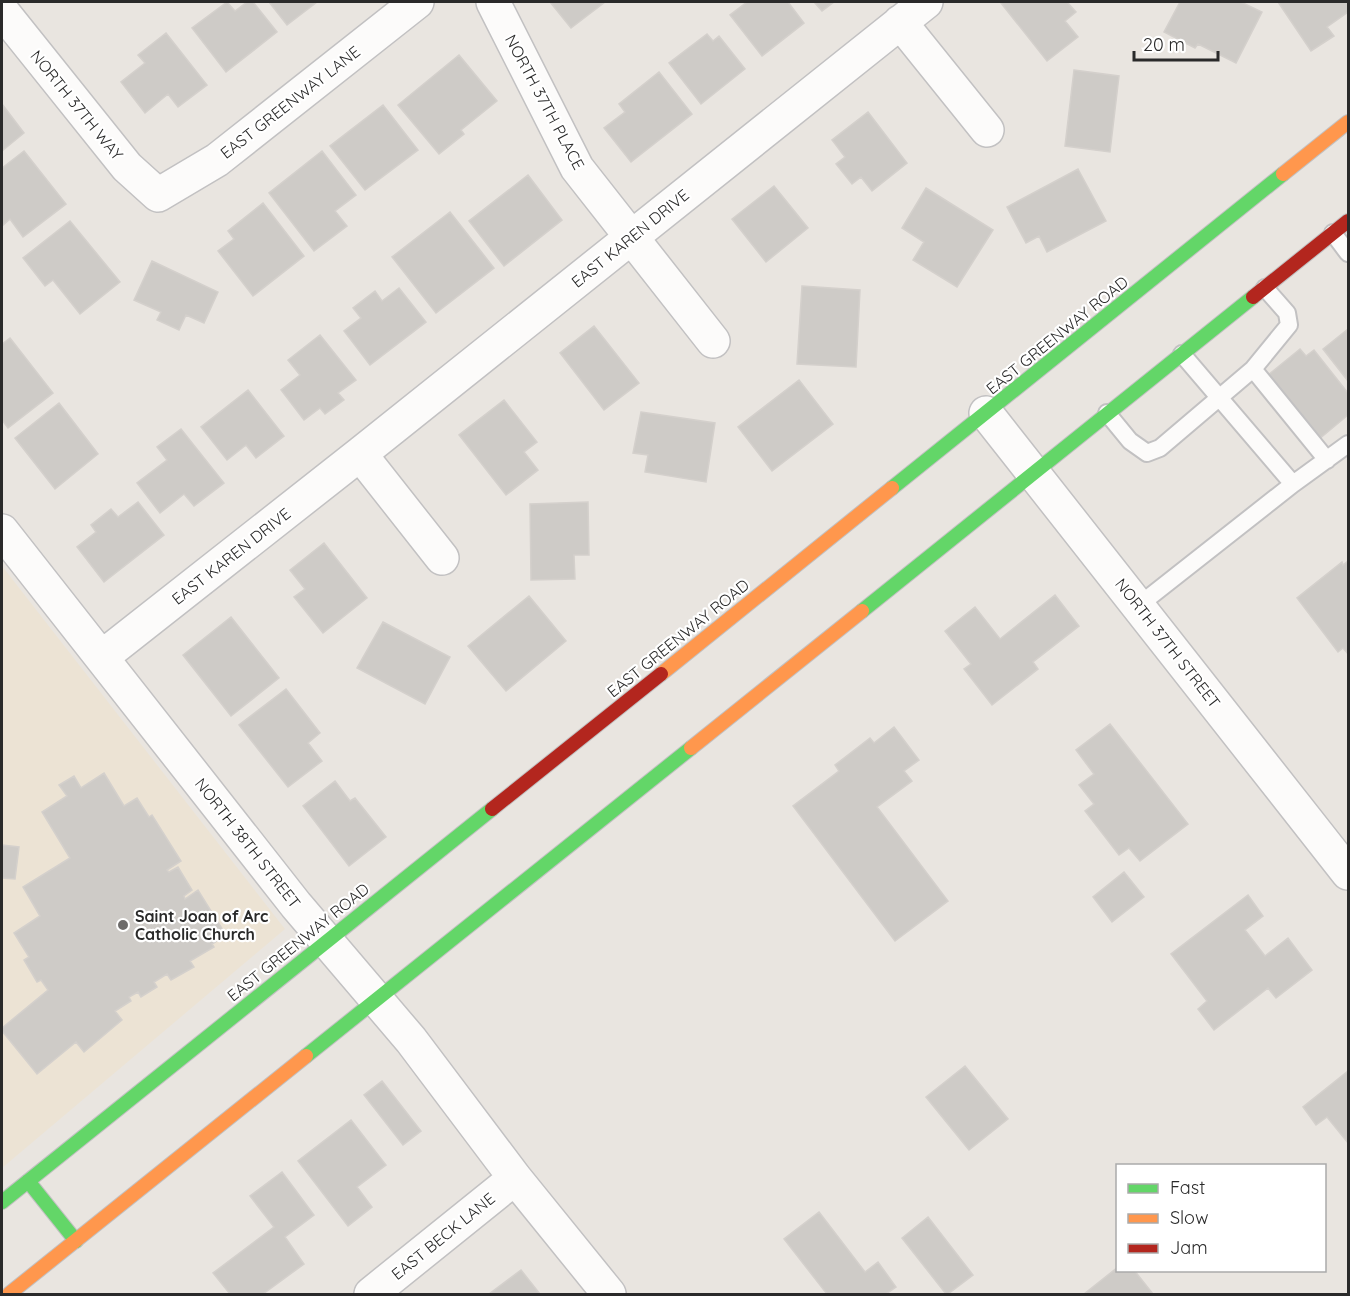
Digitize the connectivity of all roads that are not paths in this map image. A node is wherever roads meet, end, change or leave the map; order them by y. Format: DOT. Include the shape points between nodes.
graph roads {
  1 [pos="417,2"];
  2 [pos="492,2"];
  3 [pos="926,2"];
  4 [pos="2,11"];
  5 [pos="900,22"];
  6 [pos="1348,123"];
  7 [pos="987,130"];
  8 [pos="158,195"];
  9 [pos="1348,221"];
  10 [pos="1333,233"];
  11 [pos="631,238"];
  12 [pos="1348,253"];
  13 [pos="1264,288"];
  14 [pos="712,341"];
  15 [pos="1182,354"];
  16 [pos="1253,369"];
  17 [pos="1219,397"];
  18 [pos="986,413"];
  19 [pos="1107,413"];
  20 [pos="1348,444"];
  21 [pos="360,454"];
  22 [pos="1327,460"];
  23 [pos="1033,473"];
  24 [pos="1293,484"];
  25 [pos="2,531"];
  26 [pos="442,558"];
  27 [pos="1138,606"];
  28 [pos="102,657"];
  29 [pos="1348,873"];
  30 [pos="326,941"];
  31 [pos="376,999"];
  32 [pos="515,1178"];
  33 [pos="28,1181"];
  34 [pos="2,1203"];
  35 [pos="75,1241"];
  36 [pos="9,1294"];
  37 [pos="371,1294"];
  38 [pos="609,1294"];
  1 -- 8 [label="street, EAST GREENWAY LANE" via="218,160"];
  2 -- 11 [label="street, NORTH 37TH PLACE" via="577,168"];
  3 -- 5 [label="street, EAST KAREN DRIVE"];
  4 -- 8 [label="street, NORTH 37TH WAY" via="127,167"];
  5 -- 7 [label="street"];
  5 -- 11 [label="street, EAST KAREN DRIVE"];
  6 -- 18 [label="main road, EAST GREENWAY ROAD"];
  9 -- 10 [label="main road"];
  10 -- 12 [label="lane"];
  10 -- 13 [label="main road"];
  11 -- 14 [label="street, NORTH 37TH PLACE"];
  11 -- 21 [label="street, EAST KAREN DRIVE"];
  13 -- 15 [label="main road"];
  13 -- 16 [label="lane" via="1287,313 1289,325"];
  15 -- 17 [label="lane"];
  15 -- 19 [label="main road"];
  16 -- 17 [label="lane"];
  16 -- 22 [label="lane"];
  17 -- 19 [label="lane" via="1160,448 1147,453 1130,441"];
  17 -- 24 [label="lane"];
  18 -- 23 [label="street, NORTH 37TH STREET"];
  18 -- 30 [label="main road, EAST GREENWAY ROAD"];
  19 -- 23 [label="main road"];
  20 -- 22 [label="lane"];
  21 -- 26 [label="street"];
  21 -- 28 [label="street, EAST KAREN DRIVE"];
  22 -- 24 [label="lane"];
  23 -- 27 [label="street, NORTH 37TH STREET"];
  23 -- 31 [label="main road"];
  24 -- 27 [label="lane"];
  25 -- 28 [label="street, NORTH 38TH STREET"];
  27 -- 29 [label="street, NORTH 37TH STREET"];
  28 -- 30 [label="street, NORTH 38TH STREET"];
  30 -- 31 [label="street, NORTH 38TH STREET"];
  30 -- 33 [label="main road, EAST GREENWAY ROAD"];
  31 -- 32 [label="street, NORTH 38TH STREET"];
  31 -- 35 [label="main road"];
  32 -- 37 [label="street, EAST BECK LANE"];
  32 -- 38 [label="street, NORTH 38TH STREET"];
  33 -- 34 [label="main road, EAST GREENWAY ROAD"];
  33 -- 35 [label="main road"];
  35 -- 36 [label="main road"];
}
